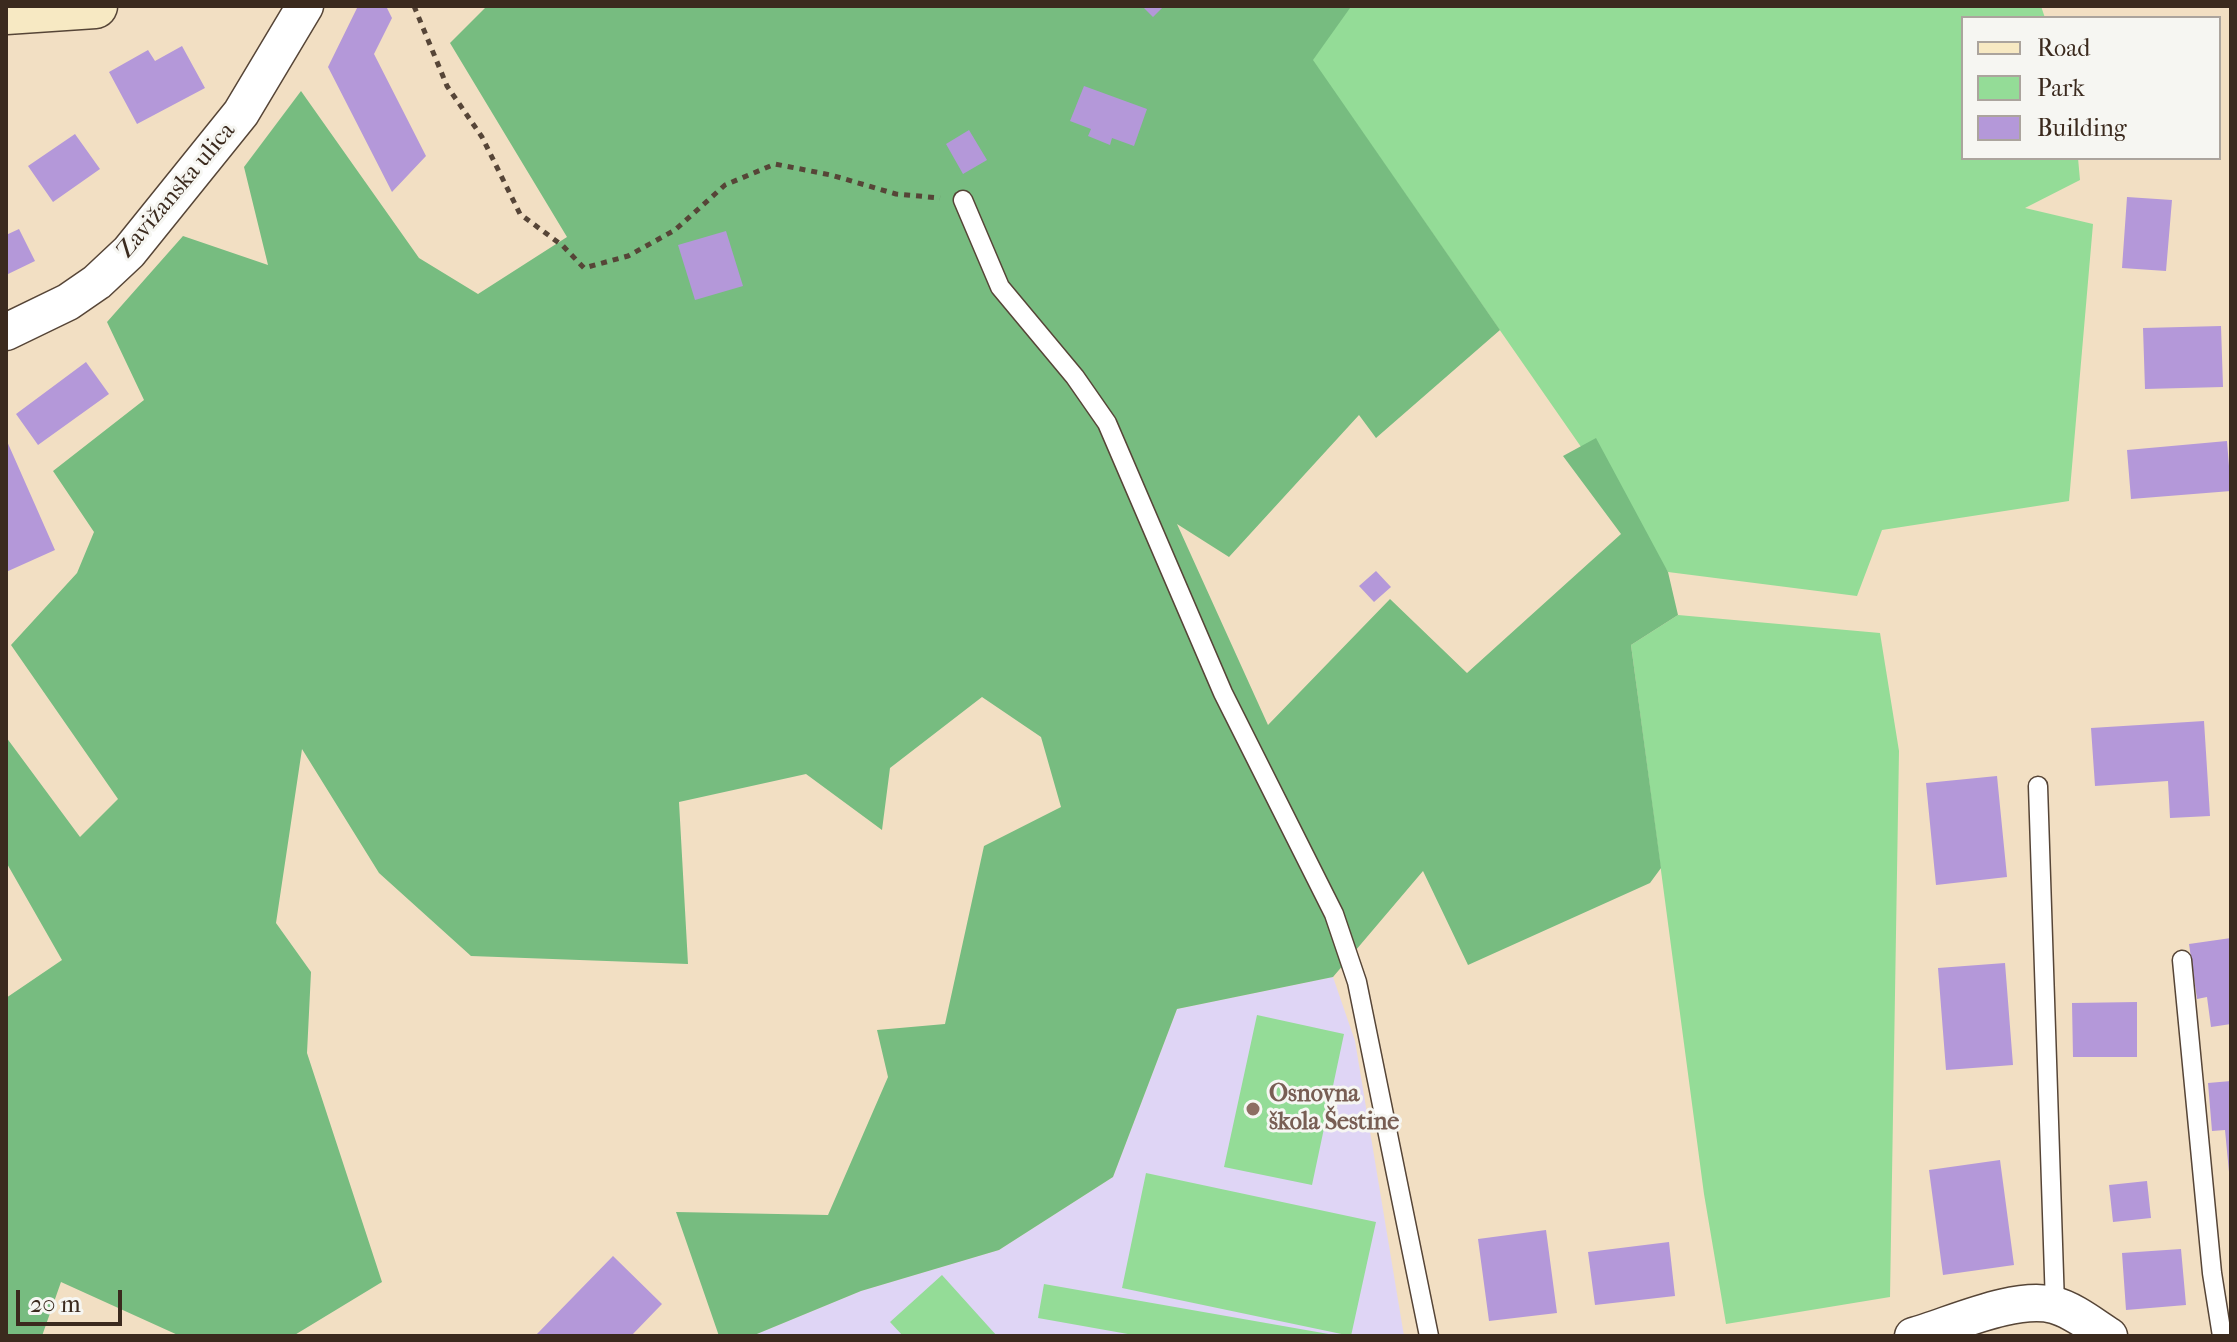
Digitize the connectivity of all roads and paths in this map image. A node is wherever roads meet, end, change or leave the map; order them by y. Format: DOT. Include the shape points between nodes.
graph roads {
  1 [pos="95,6"];
  2 [pos="305,6"];
  3 [pos="414,6"];
  4 [pos="6,12"];
  5 [pos="963,200"];
  6 [pos="6,332"];
  7 [pos="2038,786"];
  8 [pos="2182,960"];
  9 [pos="2055,1305"];
  10 [pos="1429,1336"];
  11 [pos="1913,1336"];
  12 [pos="2109,1336"];
  13 [pos="2222,1336"];
  1 -- 4 [label="main road"];
  2 -- 6 [label="street, Zavižanska ulica" via="241,113 129,252 68,302"];
  3 -- 5 [label="path" via="447,86 482,137 520,214 584,268 628,256 675,230 725,185 775,164 896,194"];
  5 -- 10 [label="lane" via="1000,287 1107,423 1223,693 1334,914 1357,982"];
  7 -- 9 [label="lane"];
  8 -- 13 [label="lane"];
  9 -- 11 [label="street" via="2031,1303 1983,1313"];
  9 -- 12 [label="street"];
}
